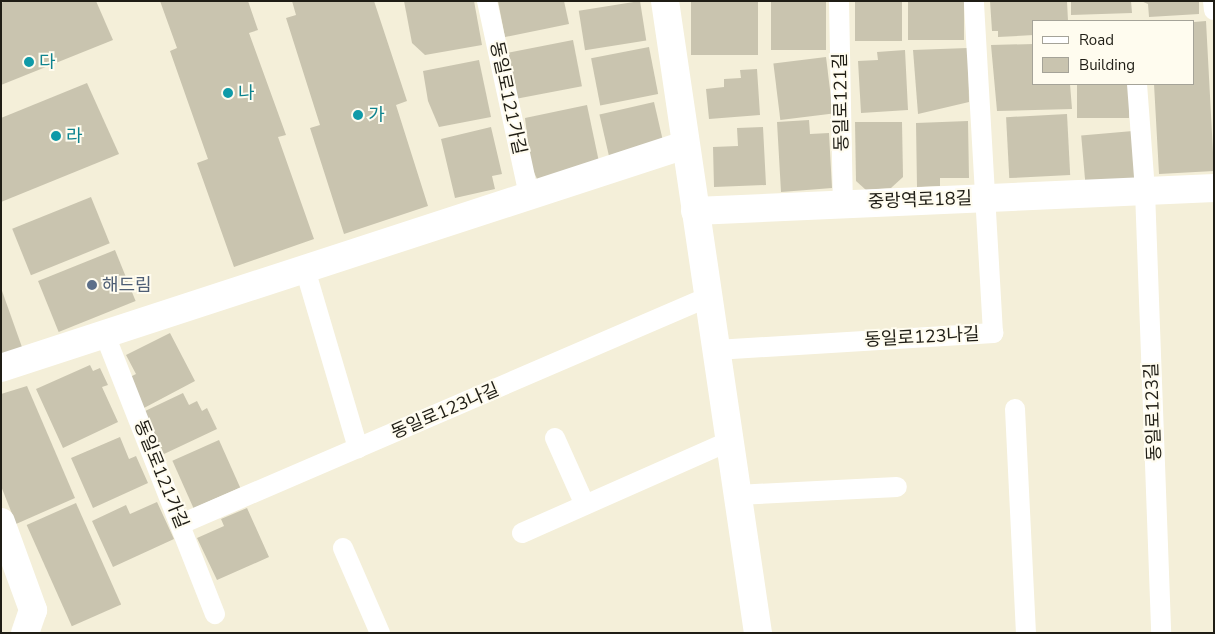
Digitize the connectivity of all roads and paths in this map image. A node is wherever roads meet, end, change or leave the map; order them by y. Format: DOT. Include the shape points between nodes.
graph roads {
  1 [pos="487,1"];
  2 [pos="665,1"];
  3 [pos="839,1"];
  4 [pos="974,1"];
  5 [pos="1213,1"];
  6 [pos="1214,10"];
  7 [pos="1137,85"];
  8 [pos="685,145"];
  9 [pos="1214,188"];
  10 [pos="1145,191"];
  11 [pos="530,196"];
  12 [pos="986,198"];
  13 [pos="843,204"];
  14 [pos="695,211"];
  15 [pos="305,269"];
  16 [pos="708,297"];
  17 [pos="105,335"];
  18 [pos="716,350"];
  19 [pos="1,368"];
  20 [pos="1015,409"];
  21 [pos="555,438"];
  22 [pos="730,441"];
  23 [pos="358,448"];
  24 [pos="897,487"];
  25 [pos="737,495"];
  26 [pos="584,505"];
  27 [pos="1,522"];
  28 [pos="181,524"];
  29 [pos="522,533"];
  30 [pos="343,548"];
  31 [pos="215,614"];
  32 [pos="25,633"];
  33 [pos="380,633"];
  34 [pos="758,633"];
  35 [pos="1026,633"];
  36 [pos="1162,633"];
  1 -- 11 [label="lane, 동일로121가길"];
  2 -- 8 [label="street"];
  3 -- 13 [label="lane, 동일로121길"];
  4 -- 12 [label="lane"];
  5 -- 6 [label="lane"];
  7 -- 10 [label="lane"];
  8 -- 11 [label="street"];
  8 -- 14 [label="street"];
  9 -- 10 [label="street, 중랑역로18길"];
  10 -- 12 [label="street, 중랑역로18길"];
  10 -- 36 [label="lane, 동일로123길"];
  11 -- 15 [label="street"];
  12 -- 13 [label="street, 중랑역로18길"];
  12 -- 18 [label="lane, 동일로123나길" via="994,333"];
  13 -- 14 [label="street, 중랑역로18길"];
  14 -- 16 [label="street"];
  15 -- 17 [label="street"];
  15 -- 23 [label="lane"];
  16 -- 18 [label="street"];
  16 -- 23 [label="lane, 동일로123나길"];
  17 -- 19 [label="street"];
  17 -- 28 [label="lane, 동일로121가길"];
  18 -- 22 [label="street"];
  20 -- 35 [label="lane"];
  21 -- 26 [label="lane"];
  22 -- 25 [label="street"];
  22 -- 26 [label="lane"];
  23 -- 28 [label="lane, 동일로123나길"];
  24 -- 25 [label="lane"];
  25 -- 34 [label="street"];
  26 -- 29 [label="lane"];
  27 -- 32 [label="street" via="33,610"];
  28 -- 31 [label="lane, 동일로121가길"];
  30 -- 33 [label="lane"];
}
